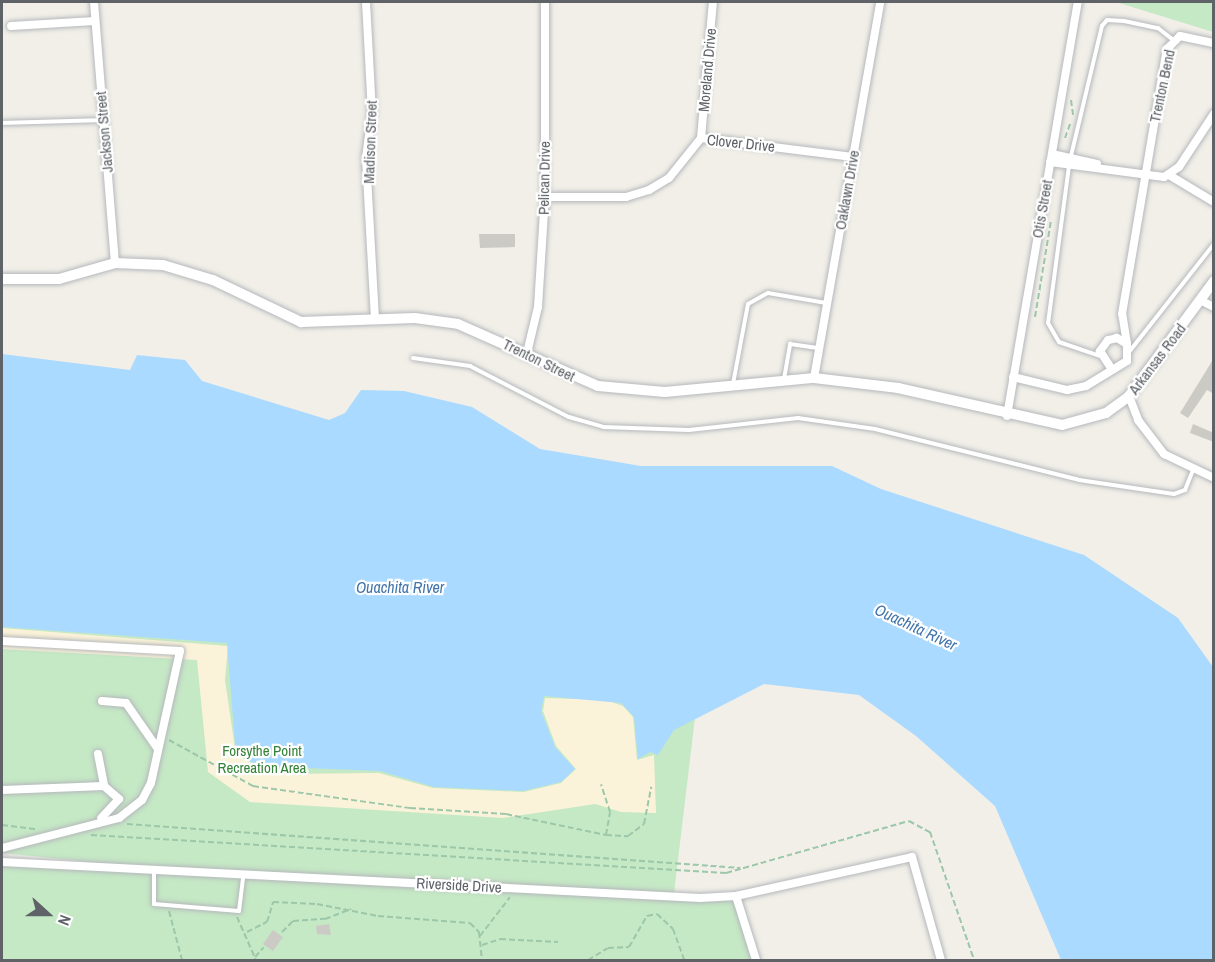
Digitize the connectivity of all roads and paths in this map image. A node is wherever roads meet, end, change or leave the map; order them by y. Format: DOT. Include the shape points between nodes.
graph roads {
  1 [pos="93,2"];
  2 [pos="366,2"];
  3 [pos="545,2"];
  4 [pos="713,2"];
  5 [pos="880,2"];
  6 [pos="1078,2"];
  7 [pos="95,21"];
  8 [pos="11,26"];
  9 [pos="1172,39"];
  10 [pos="1214,43"];
  11 [pos="1214,114"];
  12 [pos="103,120"];
  13 [pos="2,123"];
  14 [pos="701,138"];
  15 [pos="853,157"];
  16 [pos="1051,158"];
  17 [pos="1069,161"];
  18 [pos="1144,175"];
  19 [pos="1169,175"];
  20 [pos="545,197"];
  21 [pos="1214,202"];
  22 [pos="1052,216"];
  23 [pos="1214,244"];
  24 [pos="115,263"];
  25 [pos="2,279"];
  26 [pos="1214,281"];
  27 [pos="1200,300"];
  28 [pos="827,303"];
  29 [pos="1214,307"];
  30 [pos="1035,317"];
  31 [pos="375,319"];
  32 [pos="819,348"];
  33 [pos="1128,348"];
  34 [pos="527,354"];
  35 [pos="1100,356"];
  36 [pos="413,358"];
  37 [pos="1111,368"];
  38 [pos="1013,377"];
  39 [pos="814,378"];
  40 [pos="784,382"];
  41 [pos="733,388"];
  42 [pos="1130,396"];
  43 [pos="1007,416"];
  44 [pos="1087,420"];
  45 [pos="1193,470"];
  46 [pos="1214,478"];
  47 [pos="2,641"];
  48 [pos="102,701"];
  49 [pos="160,737"];
  50 [pos="158,749"];
  51 [pos="98,754"];
  52 [pos="601,784"];
  53 [pos="104,786"];
  54 [pos="651,787"];
  55 [pos="2,790"];
  56 [pos="118,822"];
  57 [pos="84,825"];
  58 [pos="606,835"];
  59 [pos="120,837"];
  60 [pos="2,848"];
  61 [pos="2,862"];
  62 [pos="154,868"];
  63 [pos="743,868"];
  64 [pos="243,875"];
  65 [pos="736,896"];
  66 [pos="510,897"];
  67 [pos="168,905"];
  68 [pos="351,909"];
  69 [pos="232,910"];
  70 [pos="247,932"];
  71 [pos="282,932"];
  72 [pos="480,936"];
  73 [pos="558,942"];
  74 [pos="482,945"];
  75 [pos="264,947"];
  76 [pos="255,959"];
  77 [pos="183,960"];
  78 [pos="482,960"];
  79 [pos="588,960"];
  80 [pos="684,960"];
  81 [pos="756,960"];
  82 [pos="941,960"];
  83 [pos="974,960"];
  1 -- 7 [label="street, Jackson Street"];
  2 -- 31 [label="street, Madison Street" via="372,112 366,158"];
  3 -- 20 [label="street, Pelican Drive"];
  4 -- 14 [label="street, Moreland Drive"];
  5 -- 15 [label="street, Oaklawn Drive"];
  6 -- 16 [label="street, Otis Street"];
  7 -- 8 [label="street"];
  7 -- 12 [label="street, Jackson Street"];
  9 -- 10 [label="street, Trenton Bend"];
  9 -- 17 [label="lane" via="1158,28 1107,20 1102,26"];
  9 -- 18 [label="street, Trenton Bend"];
  11 -- 19 [label="street"];
  12 -- 13 [label="lane"];
  12 -- 24 [label="street, Jackson Street"];
  14 -- 15 [label="street, Clover Drive"];
  14 -- 20 [label="street, Clover Drive" via="669,178 649,190 626,196"];
  15 -- 28 [label="street, Oaklawn Drive"];
  16 -- 17 [label="street"];
  16 -- 38 [label="street, Otis Street"];
  17 -- 18 [label="street"];
  17 -- 35 [label="lane" via="1048,323 1059,342"];
  18 -- 19 [label="street"];
  18 -- 33 [label="street, Trenton Bend" via="1122,314"];
  19 -- 21 [label="street"];
  20 -- 34 [label="street, Pelican Drive" via="538,307"];
  22 -- 30 [label="path"];
  23 -- 33 [label="lane"];
  24 -- 25 [label="street, Trenton Street" via="59,279"];
  24 -- 31 [label="street, Trenton Street" via="186,270 301,322"];
  26 -- 27 [label="street, Arkansas Road"];
  27 -- 29 [label="street"];
  27 -- 42 [label="street, Arkansas Road"];
  28 -- 32 [label="street, Oaklawn Drive"];
  28 -- 41 [label="lane" via="768,293 748,304"];
  31 -- 34 [label="street, Trenton Street" via="458,324"];
  32 -- 39 [label="street, Oaklawn Drive"];
  32 -- 40 [label="lane" via="790,344"];
  33 -- 35 [label="street" via="1108,340"];
  33 -- 37 [label="street" via="1124,364"];
  34 -- 41 [label="street, Trenton Street" via="573,377 625,391"];
  35 -- 37 [label="street"];
  36 -- 45 [label="lane" via="470,366 569,417 603,427 689,430 798,418 875,429 1079,480 1174,494 1185,490"];
  37 -- 38 [label="street" via="1086,386 1067,390"];
  38 -- 43 [label="street, Otis Street"];
  39 -- 40 [label="street, Trenton Street"];
  39 -- 43 [label="street, Trenton Street" via="898,388"];
  40 -- 41 [label="street, Trenton Street"];
  42 -- 44 [label="street, Arkansas Road"];
  42 -- 45 [label="street" via="1150,441"];
  43 -- 44 [label="street, Trenton Street" via="1050,425"];
  45 -- 46 [label="street"];
  47 -- 49 [label="street" via="180,651"];
  48 -- 50 [label="street" via="126,703"];
  49 -- 50 [label="street"];
  49 -- 58 [label="path" via="188,747 253,786 410,808 506,814"];
  50 -- 57 [label="street" via="142,800 119,818"];
  51 -- 53 [label="street"];
  52 -- 58 [label="path" via="610,812"];
  53 -- 55 [label="street"];
  53 -- 57 [label="street" via="118,793 117,805"];
  54 -- 58 [label="path" via="644,824 627,836"];
  56 -- 63 [label="path"];
  57 -- 60 [label="street"];
  59 -- 63 [label="path" via="615,868 726,873"];
  61 -- 62 [label="street, Riverside Drive"];
  62 -- 64 [label="street, Riverside Drive"];
  62 -- 67 [label="lane" via="154,904"];
  63 -- 83 [label="path" via="909,821 930,832"];
  64 -- 65 [label="street, Riverside Drive"];
  64 -- 69 [label="lane" via="239,911"];
  65 -- 81 [label="street"];
  65 -- 82 [label="street, Riverside Drive" via="912,857"];
  66 -- 72 [label="path"];
  67 -- 69 [label="lane"];
  67 -- 77 [label="path"];
  68 -- 70 [label="path" via="273,902 267,922"];
  68 -- 71 [label="path" via="325,919 293,921"];
  68 -- 72 [label="path" via="378,916 470,923"];
  69 -- 70 [label="path"];
  70 -- 76 [label="path"];
  72 -- 74 [label="path"];
  73 -- 74 [label="path" via="500,939"];
  74 -- 78 [label="path"];
  75 -- 76 [label="path"];
  79 -- 80 [label="path" via="608,948 628,947 647,916 657,914 673,929"];
}
